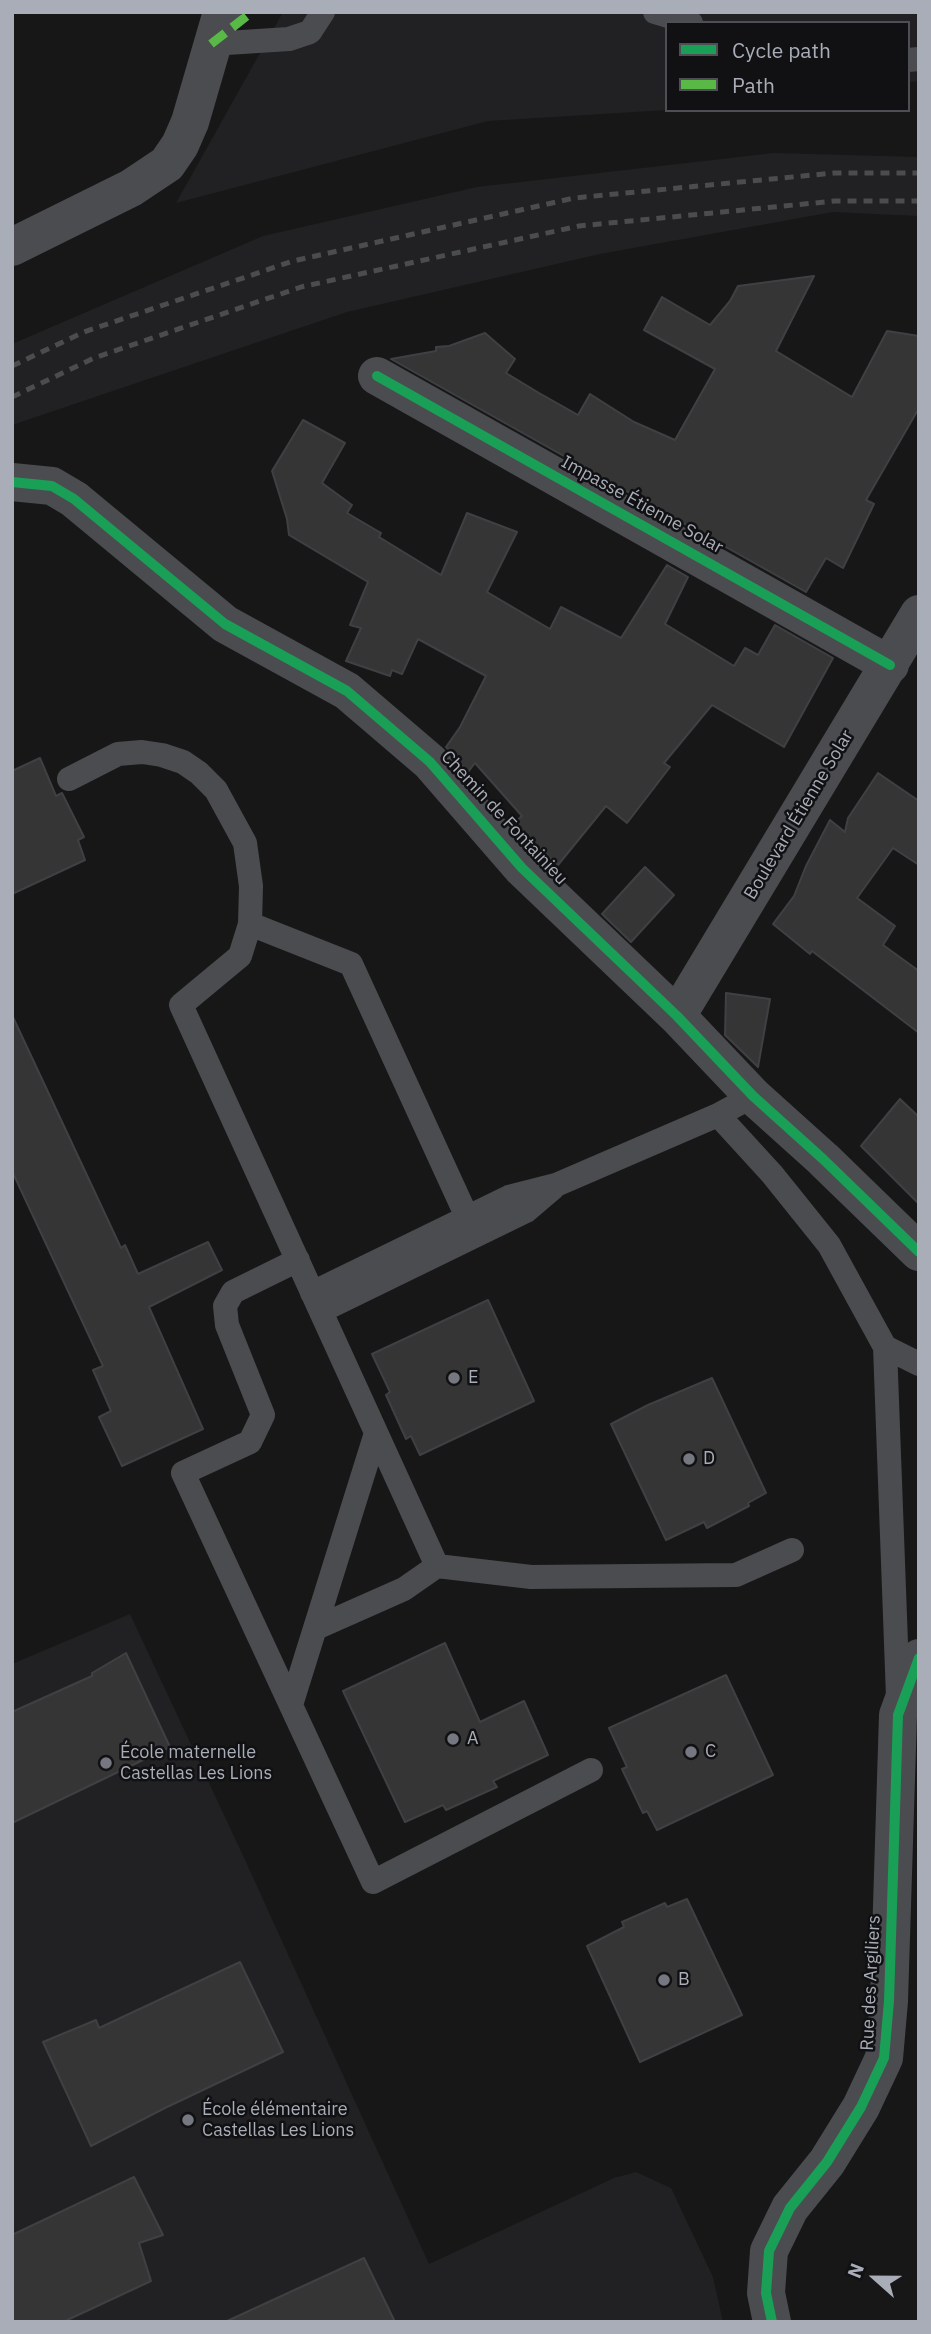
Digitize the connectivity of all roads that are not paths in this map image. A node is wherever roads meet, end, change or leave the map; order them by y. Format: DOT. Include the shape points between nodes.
graph roads {
  1 [pos="323,12"];
  2 [pos="655,12"];
  3 [pos="684,21"];
  4 [pos="216,28"];
  5 [pos="12,247"];
  6 [pos="377,376"];
  7 [pos="12,482"];
  8 [pos="919,614"];
  9 [pos="890,665"];
  10 [pos="69,779"];
  11 [pos="250,925"];
  12 [pos="677,1016"];
  13 [pos="753,1096"];
  14 [pos="718,1115"];
  15 [pos="556,1185"];
  16 [pos="467,1217"];
  17 [pos="919,1252"];
  18 [pos="298,1260"];
  19 [pos="316,1302"];
  20 [pos="885,1347"];
  21 [pos="919,1364"];
  22 [pos="376,1433"];
  23 [pos="792,1550"];
  24 [pos="437,1566"];
  25 [pos="316,1628"];
  26 [pos="919,1658"];
  27 [pos="291,1705"];
  28 [pos="898,1715"];
  29 [pos="592,1770"];
  30 [pos="772,2322"];
  1 -- 4 [label="lane" via="310,32 289,39"];
  2 -- 3 [label="lane"];
  4 -- 5 [label="street" via="190,122 167,164 131,188"];
  6 -- 9 [label="street, Impasse Étienne Solar"];
  7 -- 12 [label="street, Chemin de Fontainieu" via="52,486 74,499 225,624 347,691 430,762 522,868"];
  8 -- 9 [label="street, Boulevard Étienne Solar"];
  9 -- 12 [label="street, Boulevard Étienne Solar"];
  10 -- 11 [label="lane" via="118,754 142,752 183,762 199,773 216,790 246,842"];
  11 -- 16 [label="lane" via="351,964"];
  11 -- 18 [label="lane" via="240,956 181,1005"];
  12 -- 13 [label="street, Chemin de Fontainieu"];
  13 -- 14 [label="lane"];
  13 -- 17 [label="street, Chemin de Fontainieu"];
  14 -- 15 [label="lane"];
  14 -- 20 [label="lane" via="829,1245"];
  15 -- 16 [label="lane" via="509,1197"];
  15 -- 19 [label="lane" via="526,1211"];
  16 -- 19 [label="lane"];
  18 -- 19 [label="lane"];
  18 -- 27 [label="lane" via="233,1293 225,1306 227,1325 263,1415 250,1442 184,1473"];
  19 -- 22 [label="lane"];
  20 -- 21 [label="lane"];
  20 -- 28 [label="lane"];
  22 -- 24 [label="lane"];
  22 -- 25 [label="lane"];
  23 -- 24 [label="lane" via="736,1575 531,1577"];
  24 -- 25 [label="lane" via="404,1589"];
  25 -- 27 [label="lane"];
  26 -- 28 [label="street, Rue des Argiliers"];
  27 -- 29 [label="lane" via="373,1882"];
  28 -- 30 [label="street, Rue des Argiliers" via="884,2058 862,2106 827,2162 790,2208 769,2251 765,2293"];
}
